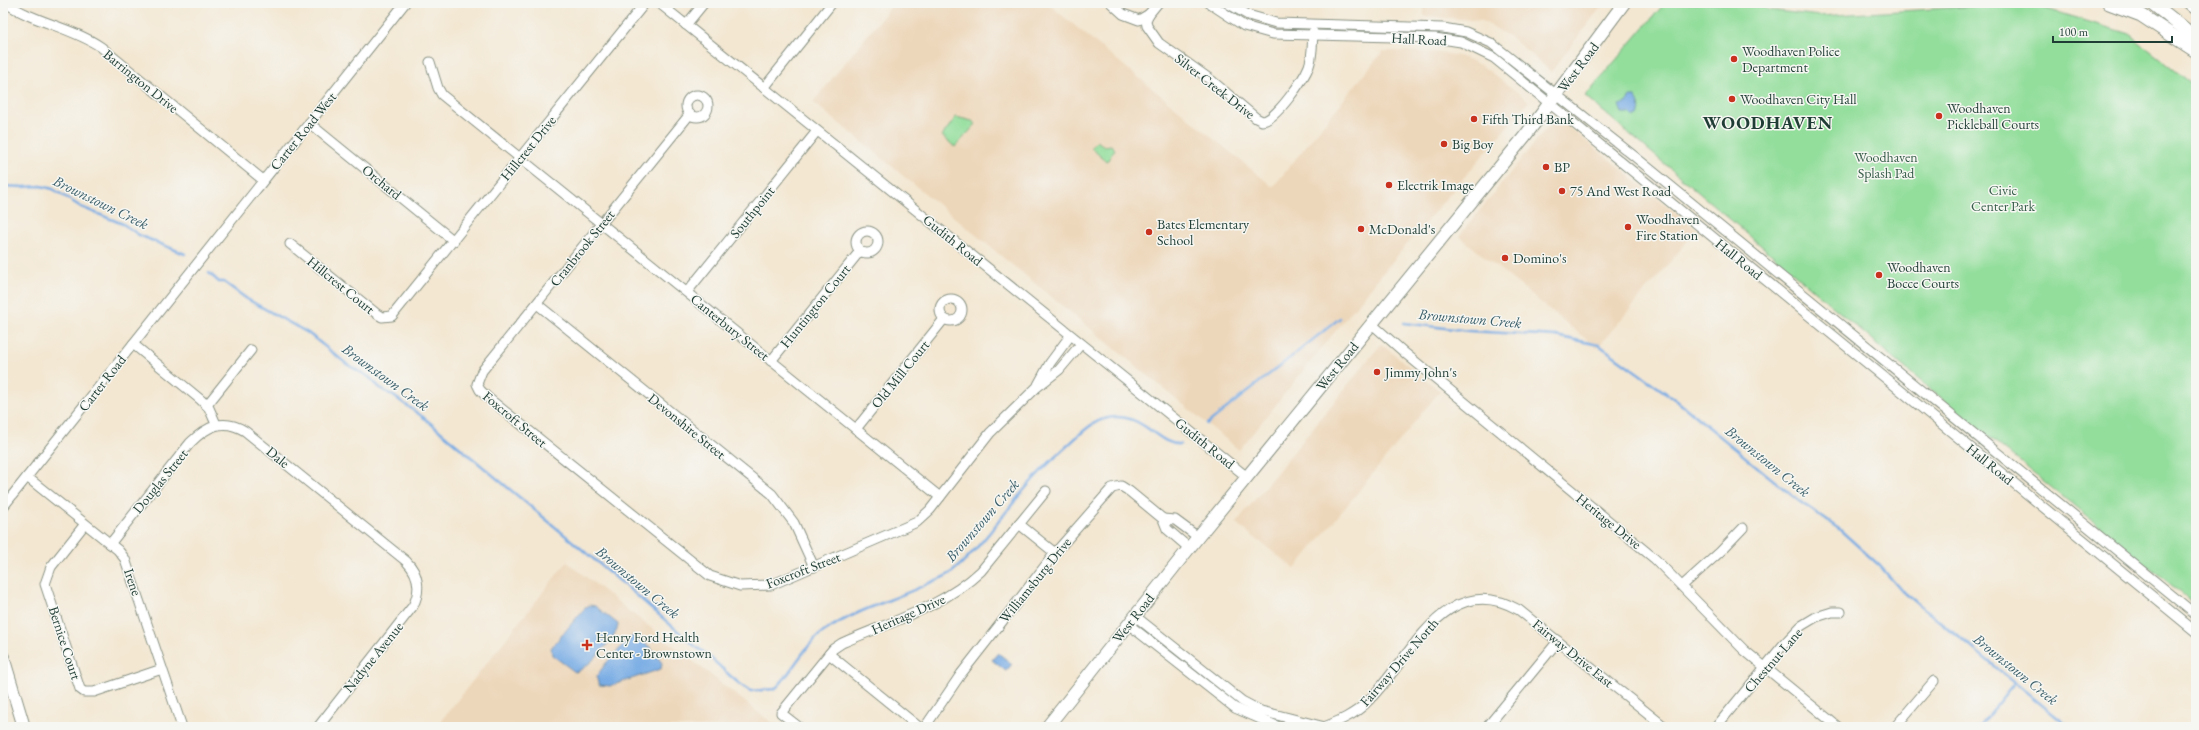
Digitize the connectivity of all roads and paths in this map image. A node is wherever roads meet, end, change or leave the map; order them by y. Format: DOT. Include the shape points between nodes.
graph roads {
  1 [pos="6,3"];
  2 [pos="405,3"];
  3 [pos="645,3"];
  4 [pos="659,3"];
  5 [pos="704,3"];
  6 [pos="832,3"];
  7 [pos="1111,3"];
  8 [pos="1158,3"];
  9 [pos="1209,3"];
  10 [pos="1227,3"];
  11 [pos="1624,3"];
  12 [pos="2109,3"];
  13 [pos="2152,3"];
  14 [pos="2190,3"];
  15 [pos="2196,8"];
  16 [pos="1149,14"];
  17 [pos="686,25"];
  18 [pos="1313,25"];
  19 [pos="1424,27"];
  20 [pos="1312,36"];
  21 [pos="1424,38"];
  22 [pos="2196,38"];
  23 [pos="1491,43"];
  24 [pos="2196,51"];
  25 [pos="1485,53"];
  26 [pos="430,62"];
  27 [pos="764,88"];
  28 [pos="1558,94"];
  29 [pos="1550,105"];
  30 [pos="690,114"];
  31 [pos="309,123"];
  32 [pos="1602,130"];
  33 [pos="817,131"];
  34 [pos="1594,141"];
  35 [pos="1634,156"];
  36 [pos="520,158"];
  37 [pos="1626,166"];
  38 [pos="263,180"];
  39 [pos="601,224"];
  40 [pos="1724,230"];
  41 [pos="454,240"];
  42 [pos="1715,240"];
  43 [pos="290,244"];
  44 [pos="860,251"];
  45 [pos="201,258"];
  46 [pos="687,292"];
  47 [pos="411,294"];
  48 [pos="537,304"];
  49 [pos="944,319"];
  50 [pos="1372,324"];
  51 [pos="1070,336"];
  52 [pos="133,344"];
  53 [pos="1081,344"];
  54 [pos="1866,345"];
  55 [pos="251,350"];
  56 [pos="1857,356"];
  57 [pos="771,361"];
  58 [pos="477,384"];
  59 [pos="1036,388"];
  60 [pos="207,405"];
  61 [pos="216,424"];
  62 [pos="856,429"];
  63 [pos="1994,449"];
  64 [pos="1985,460"];
  65 [pos="27,477"];
  66 [pos="1247,477"];
  67 [pos="1046,491"];
  68 [pos="940,498"];
  69 [pos="3,507"];
  70 [pos="1163,519"];
  71 [pos="85,524"];
  72 [pos="1019,524"];
  73 [pos="1743,528"];
  74 [pos="1198,537"];
  75 [pos="110,544"];
  76 [pos="1189,548"];
  77 [pos="1055,553"];
  78 [pos="814,567"];
  79 [pos="418,584"];
  80 [pos="1682,586"];
  81 [pos="1474,599"];
  82 [pos="1841,612"];
  83 [pos="2196,615"];
  84 [pos="1131,620"];
  85 [pos="2196,632"];
  86 [pos="1558,641"];
  87 [pos="828,654"];
  88 [pos="3,657"];
  89 [pos="1765,667"];
  90 [pos="162,669"];
  91 [pos="1212,678"];
  92 [pos="1934,681"];
  93 [pos="1206,686"];
  94 [pos="24,727"];
  95 [pos="182,727"];
  96 [pos="318,727"];
  97 [pos="799,727"];
  98 [pos="919,727"];
  99 [pos="925,727"];
  100 [pos="1047,727"];
  101 [pos="1279,727"];
  102 [pos="1324,727"];
  103 [pos="1487,727"];
  104 [pos="1664,727"];
  105 [pos="1716,727"];
  106 [pos="1838,727"];
  107 [pos="1895,727"];
  1 -- 38 [label="street, Barrington Drive" via="28,15 89,39 101,47"];
  2 -- 31 [label="street, Carter Road West"];
  3 -- 36 [label="street, Hillcrest Drive"];
  4 -- 17 [label="street, Gudith Road"];
  5 -- 17 [label="street"];
  6 -- 27 [label="street"];
  7 -- 16 [label="street" via="1130,18 1139,20"];
  8 -- 16 [label="street"];
  9 -- 20 [label="street, Hall Road" via="1232,20 1256,30 1273,34"];
  10 -- 18 [label="street, Hall Road" via="1260,20"];
  11 -- 28 [label="main road, West Road"];
  12 -- 24 [label="highway" via="2141,15"];
  13 -- 22 [label="highway"];
  14 -- 15 [label="highway"];
  16 -- 20 [label="street, Silver Creek Drive" via="1147,26 1159,43 1262,121 1273,117 1305,75 1312,55"];
  17 -- 27 [label="street, Gudith Road"];
  18 -- 19 [label="street, Hall Road"];
  18 -- 20 [label="street, Silver Creek Drive"];
  19 -- 21 [label="street"];
  19 -- 23 [label="street, Hall Road" via="1458,29"];
  20 -- 21 [label="street, Hall Road"];
  21 -- 25 [label="street, Hall Road" via="1451,40"];
  23 -- 25 [label="street"];
  23 -- 28 [label="street, Hall Road"];
  25 -- 29 [label="street, Hall Road"];
  26 -- 36 [label="street, Canterbury Street" via="442,95"];
  27 -- 33 [label="street, Gudith Road"];
  28 -- 29 [label="main road, West Road"];
  28 -- 32 [label="street, Hall Road"];
  29 -- 34 [label="street, Hall Road"];
  29 -- 50 [label="main road, West Road"];
  30 -- 39 [label="street, Cranbrook Street"];
  31 -- 38 [label="street, Carter Road West"];
  31 -- 41 [label="street, Orchard"];
  32 -- 34 [label="street"];
  32 -- 35 [label="street, Hall Road"];
  33 -- 46 [label="street, Southpoint"];
  33 -- 51 [label="street, Gudith Road"];
  34 -- 37 [label="street, Hall Road"];
  35 -- 37 [label="street"];
  35 -- 40 [label="street, Hall Road"];
  36 -- 39 [label="street, Canterbury Street"];
  36 -- 41 [label="street, Hillcrest Drive"];
  37 -- 42 [label="street, Hall Road"];
  38 -- 45 [label="street, Carter Road West"];
  39 -- 46 [label="street, Canterbury Street"];
  39 -- 48 [label="street, Cranbrook Street"];
  40 -- 42 [label="street"];
  40 -- 54 [label="street, Hall Road"];
  41 -- 47 [label="street, Hillcrest Drive"];
  42 -- 56 [label="street, Hall Road"];
  43 -- 47 [label="street, Hillcrest Court" via="382,317 395,313"];
  44 -- 57 [label="street, Huntington Court"];
  45 -- 52 [label="street, Carter Road"];
  46 -- 57 [label="street, Canterbury Street"];
  48 -- 58 [label="street, Cranbrook Street" via="482,371"];
  48 -- 78 [label="street, Devonshire Street" via="772,494 794,523"];
  49 -- 62 [label="street, Old Mill Court"];
  50 -- 66 [label="main road, West Road"];
  50 -- 80 [label="street, Heritage Drive" via="1655,559"];
  51 -- 53 [label="street, Gudith Road"];
  51 -- 59 [label="street, Foxcroft Street"];
  52 -- 60 [label="street"];
  52 -- 65 [label="street, Carter Road"];
  53 -- 59 [label="street, Foxcroft Street" via="1059,370"];
  53 -- 66 [label="street, Gudith Road"];
  54 -- 56 [label="street"];
  54 -- 63 [label="street, Hall Road"];
  55 -- 60 [label="street"];
  56 -- 64 [label="street, Hall Road"];
  57 -- 62 [label="street, Canterbury Street"];
  58 -- 78 [label="street, Foxcroft Street" via="487,397 710,576 740,586 761,587"];
  59 -- 68 [label="street, Foxcroft Street" via="990,433"];
  60 -- 61 [label="street"];
  61 -- 75 [label="street, Douglas Street" via="205,429 190,443"];
  61 -- 79 [label="street, Dale" via="238,426 256,439 406,561 414,571"];
  62 -- 68 [label="street, Canterbury Street"];
  63 -- 64 [label="street"];
  63 -- 83 [label="street, Hall Road"];
  64 -- 85 [label="street, Hall Road"];
  65 -- 69 [label="street, Carter Road"];
  65 -- 71 [label="street, Irene"];
  66 -- 74 [label="main road, West Road"];
  67 -- 72 [label="street, Heritage Drive"];
  68 -- 78 [label="street, Foxcroft Street" via="926,515 909,526"];
  70 -- 74 [label="street, Williamsburg Drive" via="1175,520"];
  70 -- 76 [label="street, Williamsburg Drive" via="1167,529"];
  70 -- 77 [label="street, Williamsburg Drive" via="1126,488 1115,486"];
  71 -- 75 [label="street, Irene"];
  71 -- 90 [label="street, Bernice Court" via="51,567 45,584 80,689 84,692 94,692"];
  72 -- 77 [label="street"];
  72 -- 87 [label="street, Heritage Drive" via="982,571 956,592 925,608 842,642"];
  73 -- 80 [label="street"];
  74 -- 76 [label="main road, West Road"];
  75 -- 90 [label="street, Irene" via="122,554 129,570"];
  76 -- 84 [label="main road, West Road"];
  77 -- 99 [label="street, Williamsburg Drive" via="961,674"];
  79 -- 96 [label="street, Nadyne Avenue" via="417,599 410,610"];
  80 -- 89 [label="street, Heritage Drive" via="1732,639"];
  81 -- 86 [label="street, Fairway Drive East" via="1491,599 1510,604"];
  81 -- 102 [label="street, Fairway Drive North" via="1453,606 1437,618 1366,704"];
  82 -- 89 [label="street, Chestnut Lane" via="1816,617 1801,626"];
  84 -- 91 [label="street"];
  84 -- 93 [label="street"];
  84 -- 100 [label="main road, West Road"];
  86 -- 103 [label="street"];
  86 -- 104 [label="street, Fairway Drive East"];
  87 -- 97 [label="street, Heritage Drive" via="781,712"];
  87 -- 98 [label="street"];
  88 -- 94 [label="main road"];
  89 -- 105 [label="street, Chestnut Lane"];
  89 -- 106 [label="street, Heritage Drive"];
  90 -- 95 [label="street, Irene"];
  91 -- 93 [label="street"];
  91 -- 102 [label="street" via="1242,701 1261,711"];
  92 -- 107 [label="street"];
  93 -- 101 [label="street" via="1235,708"];
}
